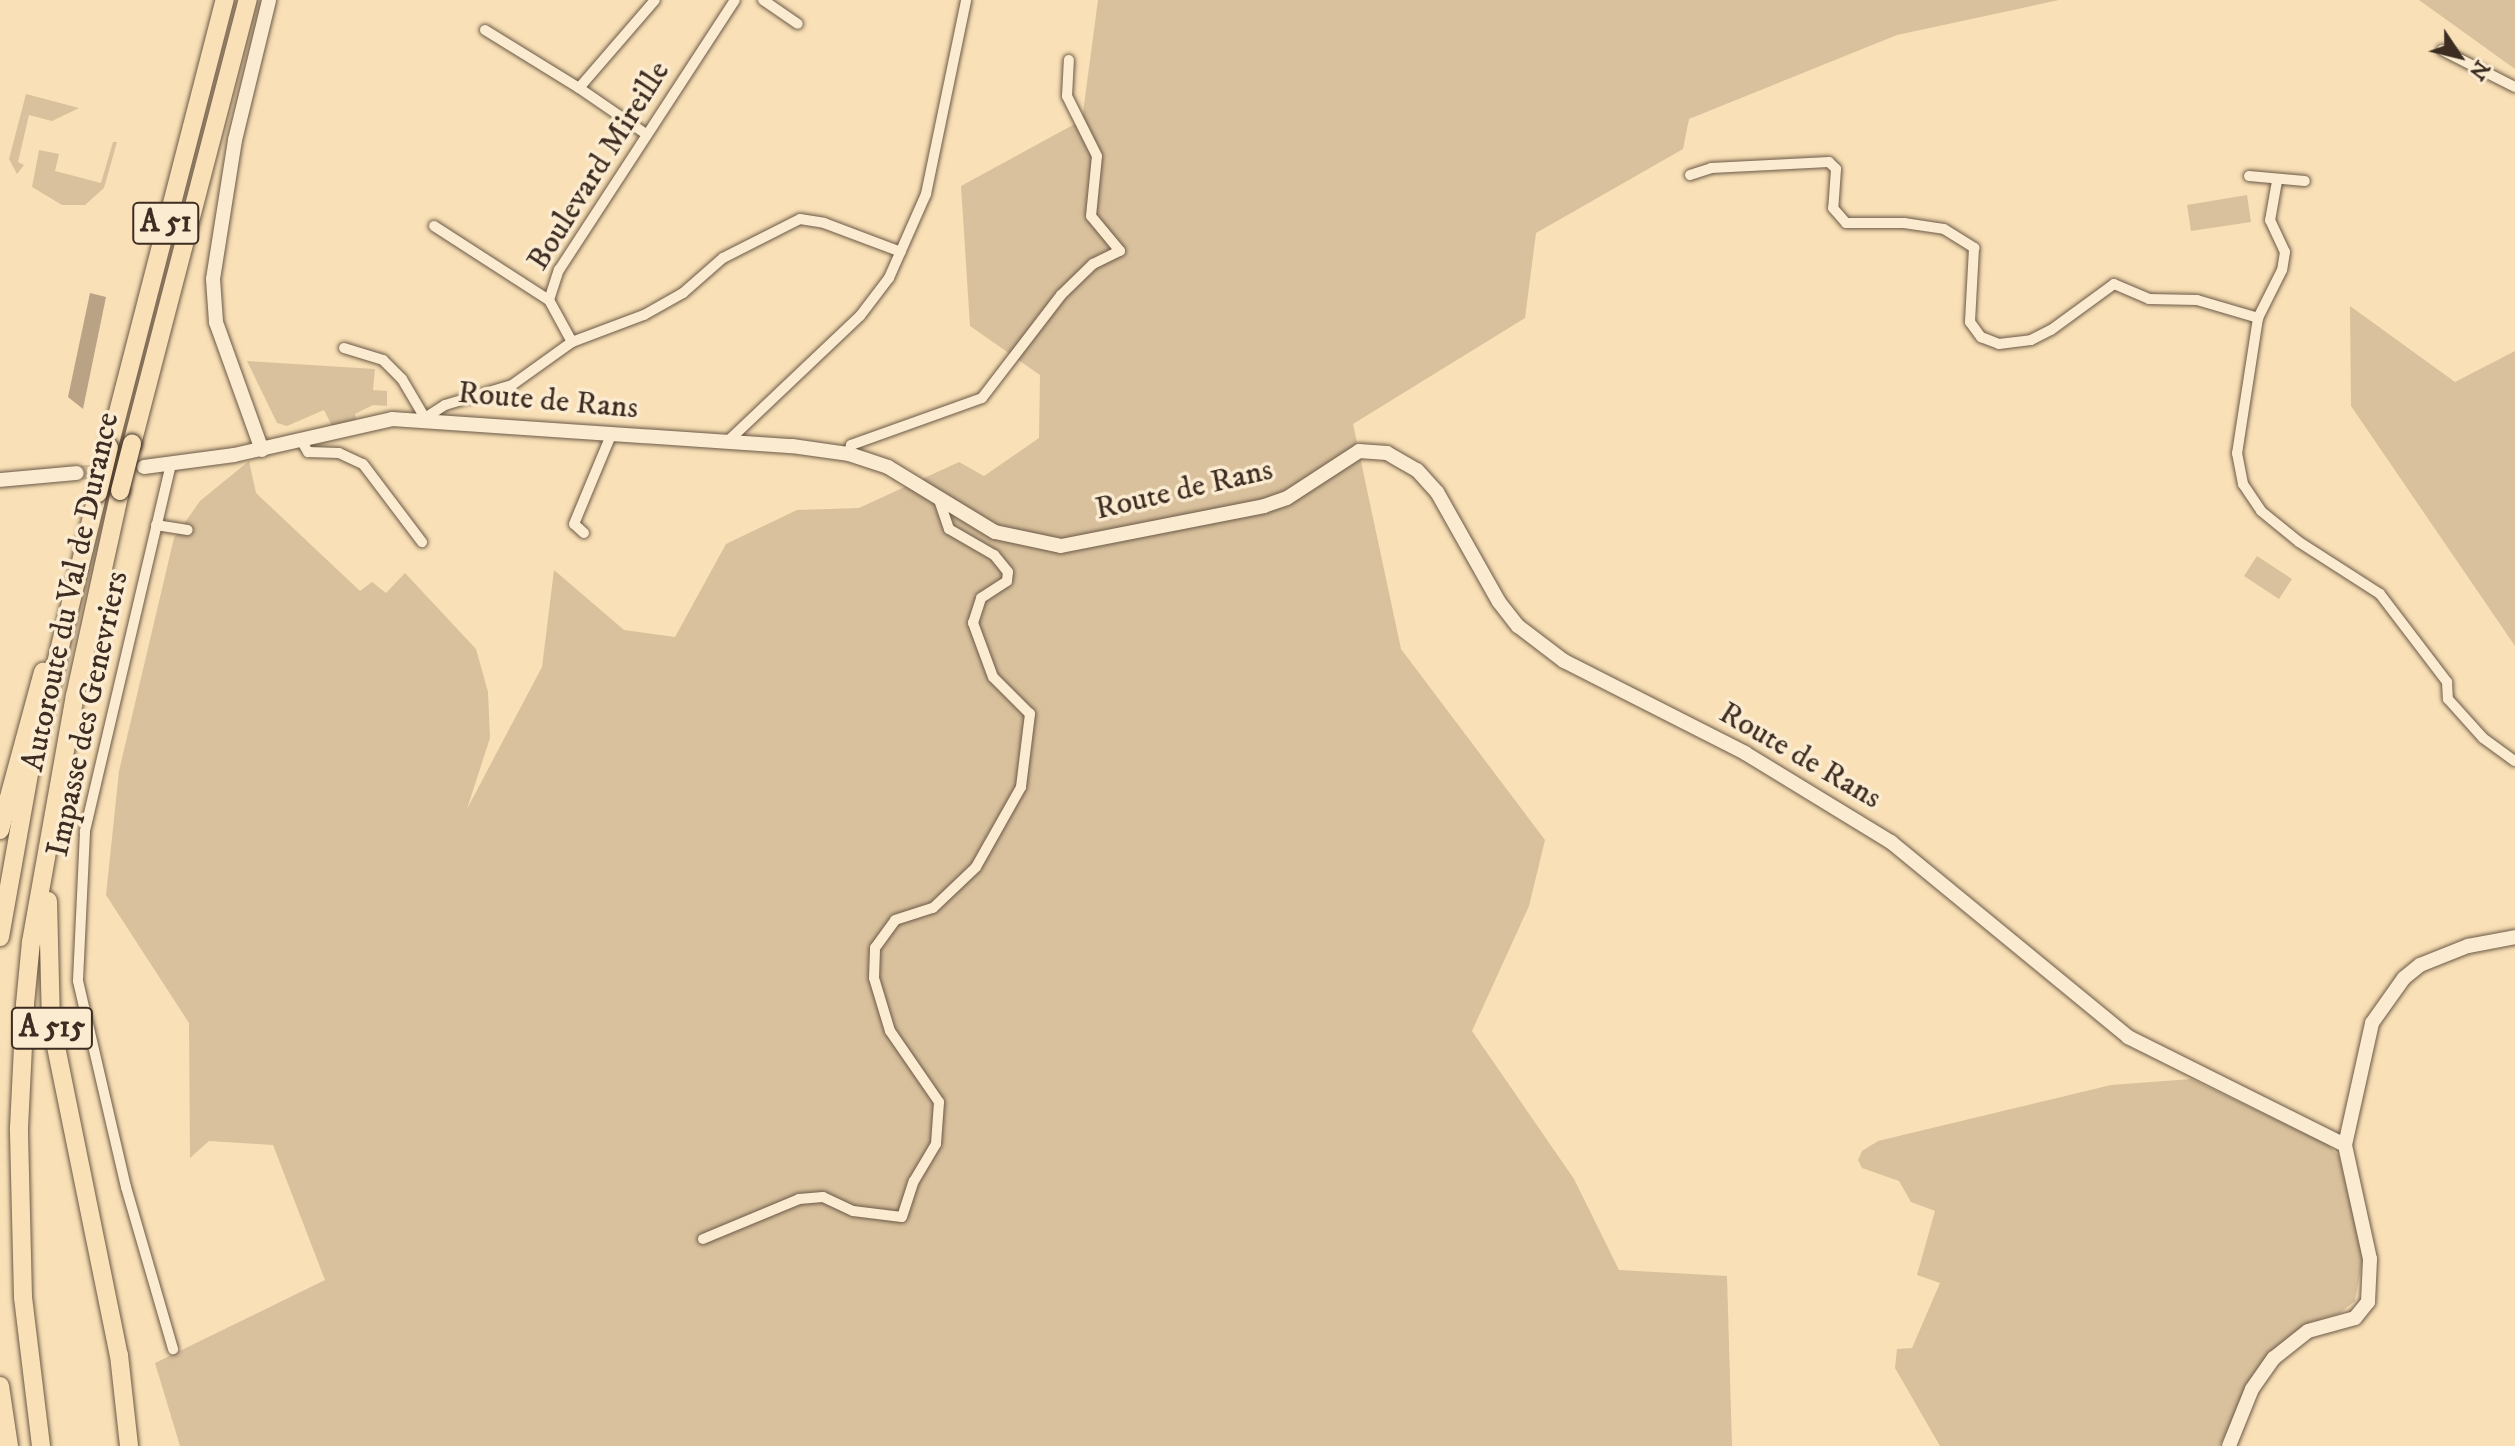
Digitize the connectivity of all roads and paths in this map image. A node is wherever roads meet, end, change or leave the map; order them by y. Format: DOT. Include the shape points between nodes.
graph roads {
  1 [pos="225,0"];
  2 [pos="248,0"];
  3 [pos="269,0"];
  4 [pos="655,0"];
  5 [pos="735,0"];
  6 [pos="763,0"];
  7 [pos="966,0"];
  8 [pos="798,24"];
  9 [pos="485,30"];
  10 [pos="2442,50"];
  11 [pos="1069,60"];
  12 [pos="2515,87"];
  13 [pos="579,88"];
  14 [pos="646,134"];
  15 [pos="1690,175"];
  16 [pos="2249,176"];
  17 [pos="2277,181"];
  18 [pos="2305,181"];
  19 [pos="434,226"];
  20 [pos="901,252"];
  21 [pos="549,300"];
  22 [pos="2258,318"];
  23 [pos="572,342"];
  24 [pos="344,348"];
  25 [pos="425,418"];
  26 [pos="611,435"];
  27 [pos="301,440"];
  28 [pos="727,442"];
  29 [pos="262,450"];
  30 [pos="849,454"];
  31 [pos="171,464"];
  32 [pos="144,467"];
  33 [pos="77,473"];
  34 [pos="0,480"];
  35 [pos="98,493"];
  36 [pos="939,500"];
  37 [pos="156,525"];
  38 [pos="188,530"];
  39 [pos="584,533"];
  40 [pos="422,542"];
  41 [pos="75,696"];
  42 [pos="2515,761"];
  43 [pos="0,830"];
  44 [pos="0,937"];
  45 [pos="2515,937"];
  46 [pos="2345,1145"];
  47 [pos="703,1239"];
  48 [pos="173,1349"];
  49 [pos="0,1386"];
  50 [pos="9,1446"];
  51 [pos="41,1446"];
  52 [pos="129,1446"];
  53 [pos="2229,1446"];
  1 -- 35 [label="highway, Autoroute du Val de Durance / A 51, bridge"];
  2 -- 41 [label="highway, Autoroute du Val de Durance / A 51, bridge" via="120,491"];
  3 -- 29 [label="street" via="235,140 213,279 216,322"];
  4 -- 13 [label="street"];
  5 -- 14 [label="street, Boulevard Mireille"];
  6 -- 8 [label="street"];
  7 -- 20 [label="street" via="926,194"];
  9 -- 13 [label="street"];
  10 -- 12 [label="street"];
  11 -- 30 [label="street" via="1067,96 1097,156 1091,216 1120,251 1093,264 1061,295 982,398 851,445"];
  13 -- 14 [label="street"];
  14 -- 21 [label="street, Boulevard Mireille" via="559,270"];
  15 -- 22 [label="street" via="1711,168 1829,162 1836,169 1833,208 1846,223 1944,229 1974,248 1970,322 1981,337 1999,344 2031,340 2051,330 2114,284 2149,299 2197,300"];
  16 -- 17 [label="street"];
  17 -- 18 [label="street"];
  17 -- 22 [label="street" via="2270,220 2285,252 2282,270"];
  19 -- 21 [label="street"];
  20 -- 23 [label="street" via="800,219 723,258 683,293 644,315"];
  20 -- 28 [label="street" via="877,297 860,316"];
  21 -- 23 [label="street, Boulevard Mireille"];
  22 -- 42 [label="street" via="2237,453 2249,497 2325,562 2380,594 2447,682 2448,699 2483,738"];
  23 -- 25 [label="street" via="512,385 445,405"];
  24 -- 25 [label="street" via="383,360 402,379"];
  25 -- 26 [label="street, Route de Rans"];
  25 -- 27 [label="street, Route de Rans" via="375,422"];
  26 -- 28 [label="street, Route de Rans"];
  26 -- 39 [label="street" via="574,524"];
  27 -- 29 [label="street, Route de Rans"];
  27 -- 40 [label="street" via="308,452 339,453 363,464"];
  28 -- 30 [label="street, Route de Rans"];
  29 -- 31 [label="street, Route de Rans"];
  30 -- 36 [label="street, Route de Rans" via="888,467"];
  31 -- 32 [label="street, Route de Rans"];
  31 -- 37 [label="street, Impasse des Genevriers"];
  33 -- 34 [label="street"];
  35 -- 43 [label="highway"];
  35 -- 44 [label="highway, Autoroute du Val de Durance / A 51" via="30,769"];
  36 -- 46 [label="street, Route de Rans" via="1011,538 1061,546 1264,506 1287,498 1359,451 1402,459 1437,492 1518,626 1564,661 1745,753 1891,842 2128,1037"];
  36 -- 47 [label="street" via="949,529 994,555 1008,572 1007,581 981,598 973,623 993,677 1030,714 1021,787 976,867 933,908 895,920 875,948 874,978 890,1031 939,1102 936,1144 914,1181 902,1217 853,1211 823,1197 799,1199"];
  37 -- 38 [label="street"];
  37 -- 48 [label="street, Impasse des Genevriers" via="85,832 78,981 130,1201"];
  41 -- 51 [label="highway, Autoroute du Val de Durance / A 51" via="31,942 19,1128 23,1297"];
  41 -- 52 [label="highway, A 515" via="46,954 61,1089 119,1355"];
  45 -- 46 [label="street" via="2441,955 2404,978 2372,1023"];
  46 -- 53 [label="street" via="2371,1267 2368,1302 2358,1316 2308,1331 2274,1358 2252,1389"];
  49 -- 50 [label="highway"];
}
